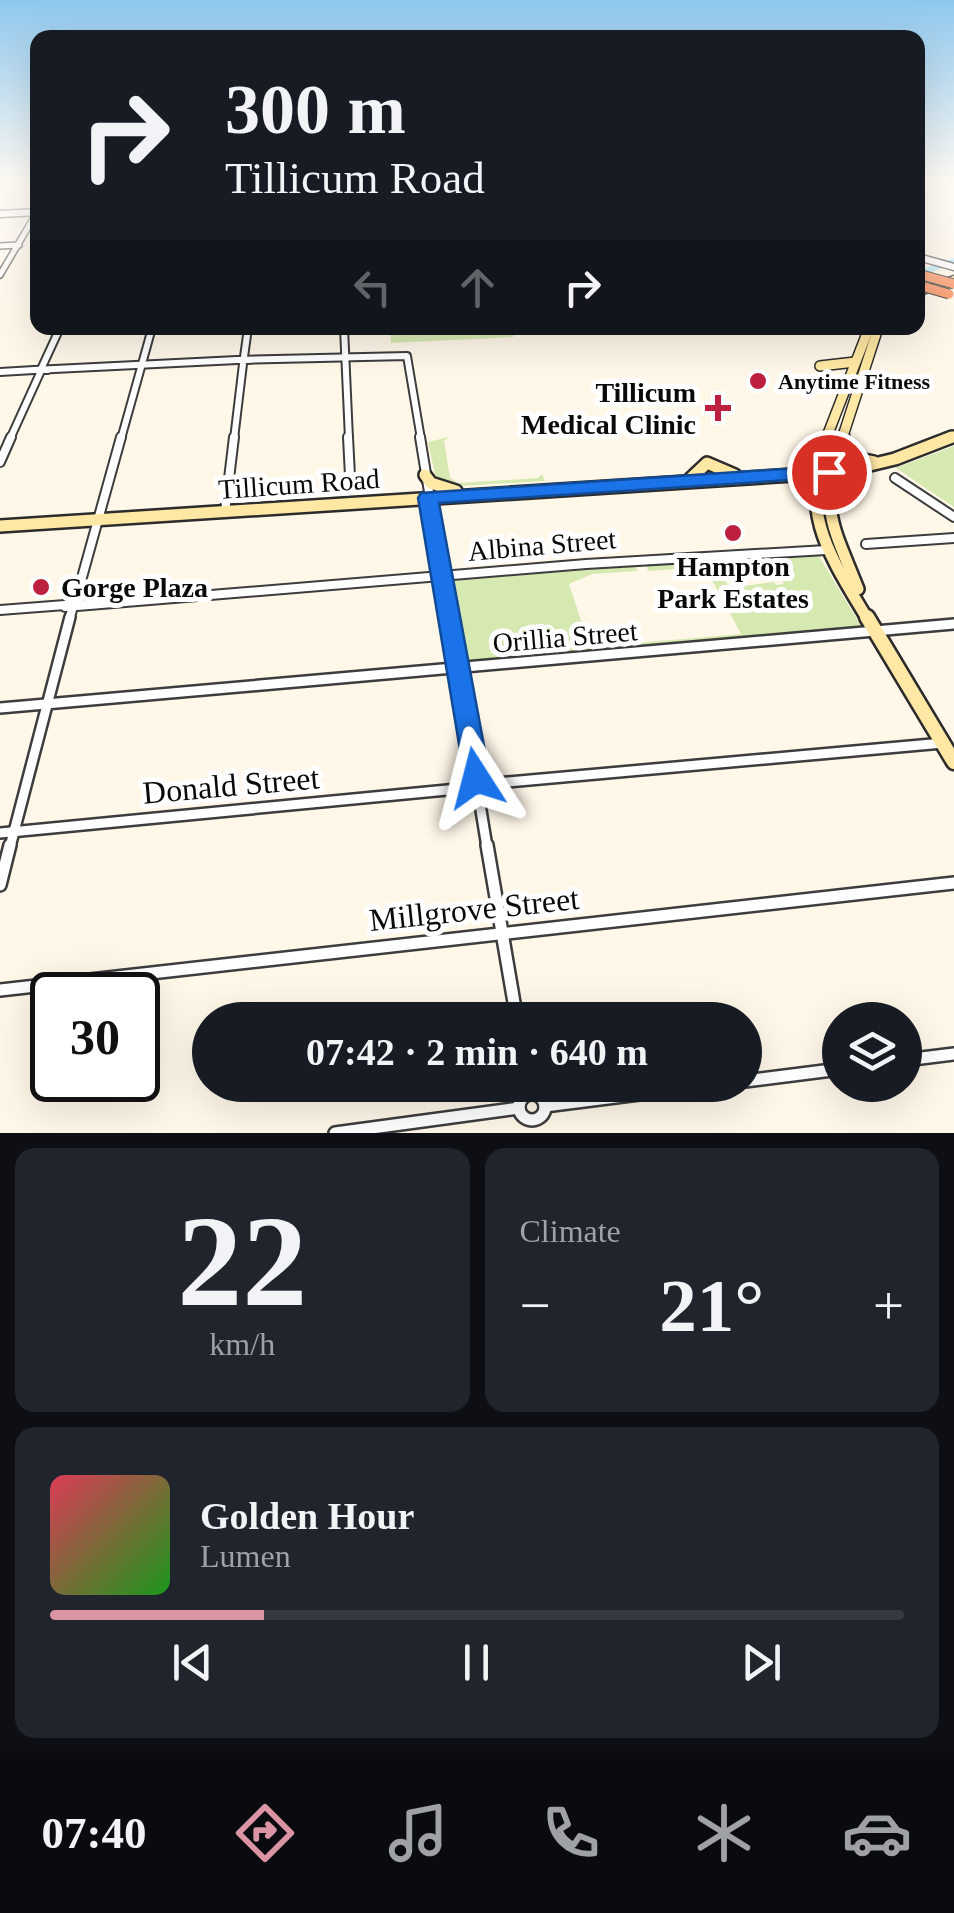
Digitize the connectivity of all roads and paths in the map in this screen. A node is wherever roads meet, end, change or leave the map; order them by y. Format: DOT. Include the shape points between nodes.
graph roads {
  1 [pos="25,234"];
  2 [pos="19,244"];
  3 [pos="0,246"];
  4 [pos="925,259"];
  5 [pos="954,267"];
  6 [pos="0,275"];
  7 [pos="925,277"];
  8 [pos="925,286"];
  9 [pos="953,288"];
  10 [pos="925,291"];
  11 [pos="57,335"];
  12 [pos="150,335"];
  13 [pos="247,335"];
  14 [pos="344,335"];
  15 [pos="868,335"];
  16 [pos="869,335"];
  17 [pos="344,356"];
  18 [pos="244,360"];
  19 [pos="855,362"];
  20 [pos="141,365"];
  21 [pos="41,370"];
  22 [pos="0,372"];
  23 [pos="847,384"];
  24 [pos="954,436"];
  25 [pos="838,447"];
  26 [pos="0,462"];
  27 [pos="883,463"];
  28 [pos="829,472"];
  29 [pos="815,474"];
  30 [pos="424,475"];
  31 [pos="350,476"];
  32 [pos="749,478"];
  33 [pos="895,478"];
  34 [pos="686,482"];
  35 [pos="475,495"];
  36 [pos="428,498"];
  37 [pos="225,512"];
  38 [pos="954,517"];
  39 [pos="97,520"];
  40 [pos="0,526"];
  41 [pos="954,538"];
  42 [pos="866,544"];
  43 [pos="826,550"];
  44 [pos="442,576"];
  45 [pos="74,605"];
  46 [pos="0,610"];
  47 [pos="954,624"];
  48 [pos="879,632"];
  49 [pos="458,669"];
  50 [pos="48,704"];
  51 [pos="0,708"];
  52 [pos="942,743"];
  53 [pos="954,762"];
  54 [pos="477,786"];
  55 [pos="14,831"];
  56 [pos="0,833"];
  57 [pos="954,883"];
  58 [pos="0,886"];
  59 [pos="502,933"];
  60 [pos="0,990"];
  61 [pos="515,1002"];
  62 [pos="954,1054"];
  63 [pos="922,1058"];
  64 [pos="822,1071"];
  65 [pos="762,1078"];
  66 [pos="521,1102"];
  67 [pos="544,1102"];
  68 [pos="576,1102"];
  69 [pos="545,1106"];
  70 [pos="519,1108"];
  71 [pos="536,1127"];
  72 [pos="336,1133"];
  1 -- 2 [label="street"];
  2 -- 3 [label="street"];
  2 -- 6 [label="street"];
  4 -- 5 [label="street"];
  7 -- 9 [label="highway, bridge"];
  8 -- 9 [label="highway, bridge"];
  9 -- 10 [label="main road"];
  11 -- 21 [label="street"];
  12 -- 20 [label="street"];
  13 -- 18 [label="street"];
  14 -- 17 [label="street"];
  15 -- 19 [label="main road"];
  16 -- 25 [label="main road"];
  17 -- 18 [label="street"];
  17 -- 30 [label="street" via="408,356"];
  17 -- 31 [label="street"];
  18 -- 20 [label="street"];
  18 -- 37 [label="street"];
  19 -- 23 [label="main road"];
  19 -- 23 [label="main road" via="820,366"];
  20 -- 21 [label="street"];
  20 -- 39 [label="street"];
  21 -- 22 [label="street"];
  21 -- 26 [label="street"];
  23 -- 29 [label="main road"];
  24 -- 27 [label="main road, Tillicum Road"];
  25 -- 27 [label="main road" via="857,460"];
  25 -- 28 [label="main road"];
  27 -- 28 [label="main road, Tillicum Road"];
  28 -- 29 [label="main road, Tillicum Road"];
  28 -- 48 [label="main road" via="839,548"];
  29 -- 32 [label="main road, Tillicum Road"];
  29 -- 43 [label="main road" via="814,508"];
  30 -- 35 [label="main road" via="445,489"];
  30 -- 36 [label="street"];
  32 -- 34 [label="main road, Tillicum Road"];
  32 -- 34 [label="main road" via="707,463"];
  33 -- 38 [label="street"];
  34 -- 35 [label="main road, Tillicum Road"];
  35 -- 36 [label="main road, Tillicum Road"];
  36 -- 37 [label="main road, Tillicum Road"];
  36 -- 44 [label="street"];
  37 -- 39 [label="main road, Tillicum Road"];
  39 -- 40 [label="main road, Tillicum Road"];
  39 -- 45 [label="street"];
  41 -- 42 [label="street"];
  43 -- 44 [label="street, Albina Street"];
  43 -- 48 [label="main road"];
  44 -- 45 [label="street, Albina Street"];
  44 -- 49 [label="street"];
  45 -- 46 [label="street, Albina Street"];
  45 -- 50 [label="street"];
  47 -- 48 [label="street, Orillia Street"];
  48 -- 49 [label="street, Orillia Street"];
  48 -- 52 [label="main road"];
  49 -- 50 [label="street, Orillia Street"];
  49 -- 54 [label="street"];
  50 -- 51 [label="street, Orillia Street"];
  50 -- 55 [label="street"];
  52 -- 53 [label="main road"];
  52 -- 54 [label="street, Donald Street"];
  54 -- 55 [label="street, Donald Street"];
  54 -- 59 [label="street"];
  55 -- 56 [label="street, Donald Street"];
  55 -- 58 [label="street"];
  57 -- 59 [label="street, Millgrove Street"];
  59 -- 60 [label="street, Millgrove Street"];
  59 -- 61 [label="street"];
  62 -- 63 [label="street"];
  64 -- 65 [label="street"];
  66 -- 70 [label="street"];
  67 -- 69 [label="street"];
  68 -- 69 [label="street"];
  69 -- 71 [label="street"];
  70 -- 71 [label="street"];
  70 -- 72 [label="street"];
}
